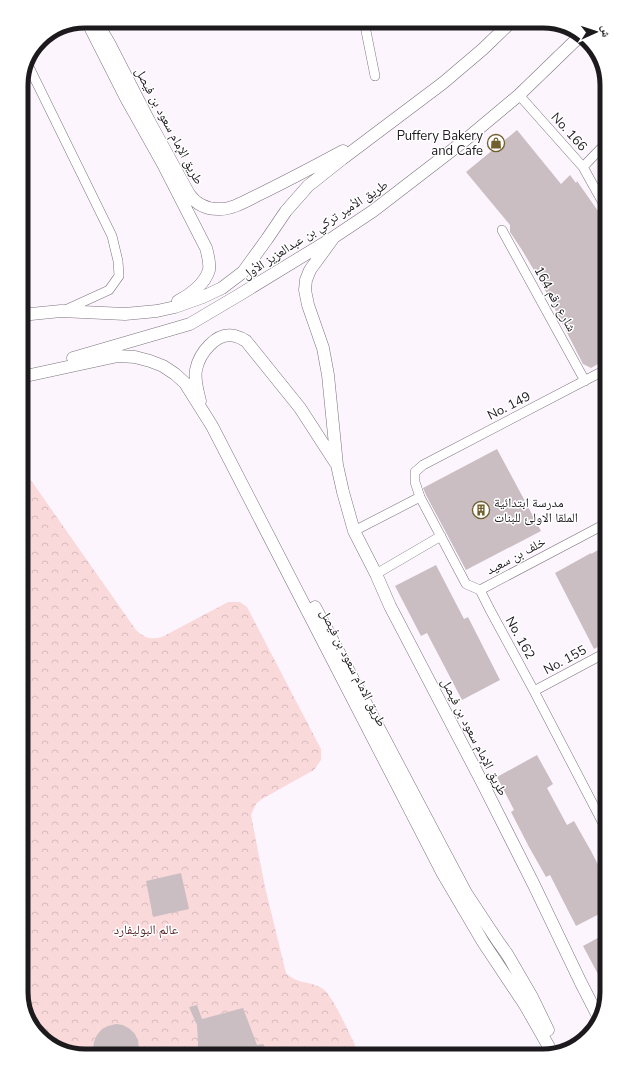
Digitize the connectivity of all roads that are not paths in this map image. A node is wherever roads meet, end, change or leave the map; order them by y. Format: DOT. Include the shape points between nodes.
graph roads {
  1 [pos="91,28"];
  2 [pos="100,28"];
  3 [pos="365,28"];
  4 [pos="505,28"];
  5 [pos="576,40"];
  6 [pos="30,69"];
  7 [pos="375,76"];
  8 [pos="519,95"];
  9 [pos="369,139"];
  10 [pos="600,149"];
  11 [pos="583,167"];
  12 [pos="600,197"];
  13 [pos="502,230"];
  14 [pos="334,237"];
  15 [pos="62,311"];
  16 [pos="157,311"];
  17 [pos="28,314"];
  18 [pos="600,373"];
  19 [pos="28,374"];
  20 [pos="28,375"];
  21 [pos="585,381"];
  22 [pos="201,407"];
  23 [pos="337,465"];
  24 [pos="420,497"];
  25 [pos="600,527"];
  26 [pos="265,528"];
  27 [pos="354,531"];
  28 [pos="441,536"];
  29 [pos="376,574"];
  30 [pos="480,590"];
  31 [pos="600,656"];
  32 [pos="534,691"];
  33 [pos="600,818"];
  34 [pos="596,1012"];
  35 [pos="556,1048"];
  36 [pos="550,1049"];
  1 -- 16 [label="main road, طريق الإمام سعود بن فيصل" via="206,248 209,270 205,279 183,299"];
  2 -- 9 [label="main road, طريق الإمام سعود بن فيصل" via="149,121 198,204 219,210 229,208"];
  3 -- 7 [label="street"];
  4 -- 9 [label="main road, طريق الأمير تركي بن عبدالعزيز الأول" via="443,83"];
  5 -- 8 [label="main road, طريق الأمير تركي بن عبدالعزيز الأول"];
  6 -- 15 [label="street" via="112,236 118,261 119,276 109,290"];
  8 -- 11 [label="street, No. 166"];
  8 -- 14 [label="main road, طريق الأمير تركي بن عبدالعزيز الأول" via="413,181"];
  9 -- 16 [label="main road, طريق الأمير تركي بن عبدالعزيز الأول" via="300,194 243,272 222,288 203,297"];
  10 -- 11 [label="street"];
  11 -- 12 [label="street, No. 166"];
  13 -- 21 [label="street, شارع رقم 164"];
  14 -- 19 [label="main road, طريق الأمير تركي بن عبدالعزيز الأول" via="190,324"];
  14 -- 23 [label="main road" via="310,270 305,290 323,348 328,375"];
  15 -- 16 [label="main road, طريق الأمير تركي بن عبدالعزيز الأول" via="125,314"];
  15 -- 17 [label="main road, طريق الأمير تركي بن عبدالعزيز الأول"];
  18 -- 21 [label="street, No. 149"];
  20 -- 22 [label="main road" via="118,356 135,357 163,366 175,374 185,383"];
  21 -- 24 [label="street, No. 149" via="423,465 415,472"];
  22 -- 23 [label="main road" via="196,370 201,357 220,337 234,335 246,341 300,408"];
  22 -- 26 [label="main road, طريق الامام سعود بن فيصل"];
  23 -- 27 [label="main road, طريق الإمام سعود بن فيصل"];
  24 -- 27 [label="street"];
  24 -- 28 [label="street"];
  25 -- 30 [label="street, خلف بن سعيد"];
  26 -- 35 [label="main road" via="282,550 308,594 466,893 507,954 532,997"];
  26 -- 36 [label="main road, طريق الامام سعود بن فيصل" via="443,874 483,942 525,1004"];
  27 -- 29 [label="main road, طريق الإمام سعود بن فيصل"];
  28 -- 29 [label="street"];
  28 -- 30 [label="street" via="466,584"];
  29 -- 34 [label="main road, طريق الإمام سعود بن فيصل"];
  30 -- 32 [label="street, No. 162"];
  31 -- 32 [label="street, No. 155"];
  32 -- 33 [label="street, No. 162"];
}
